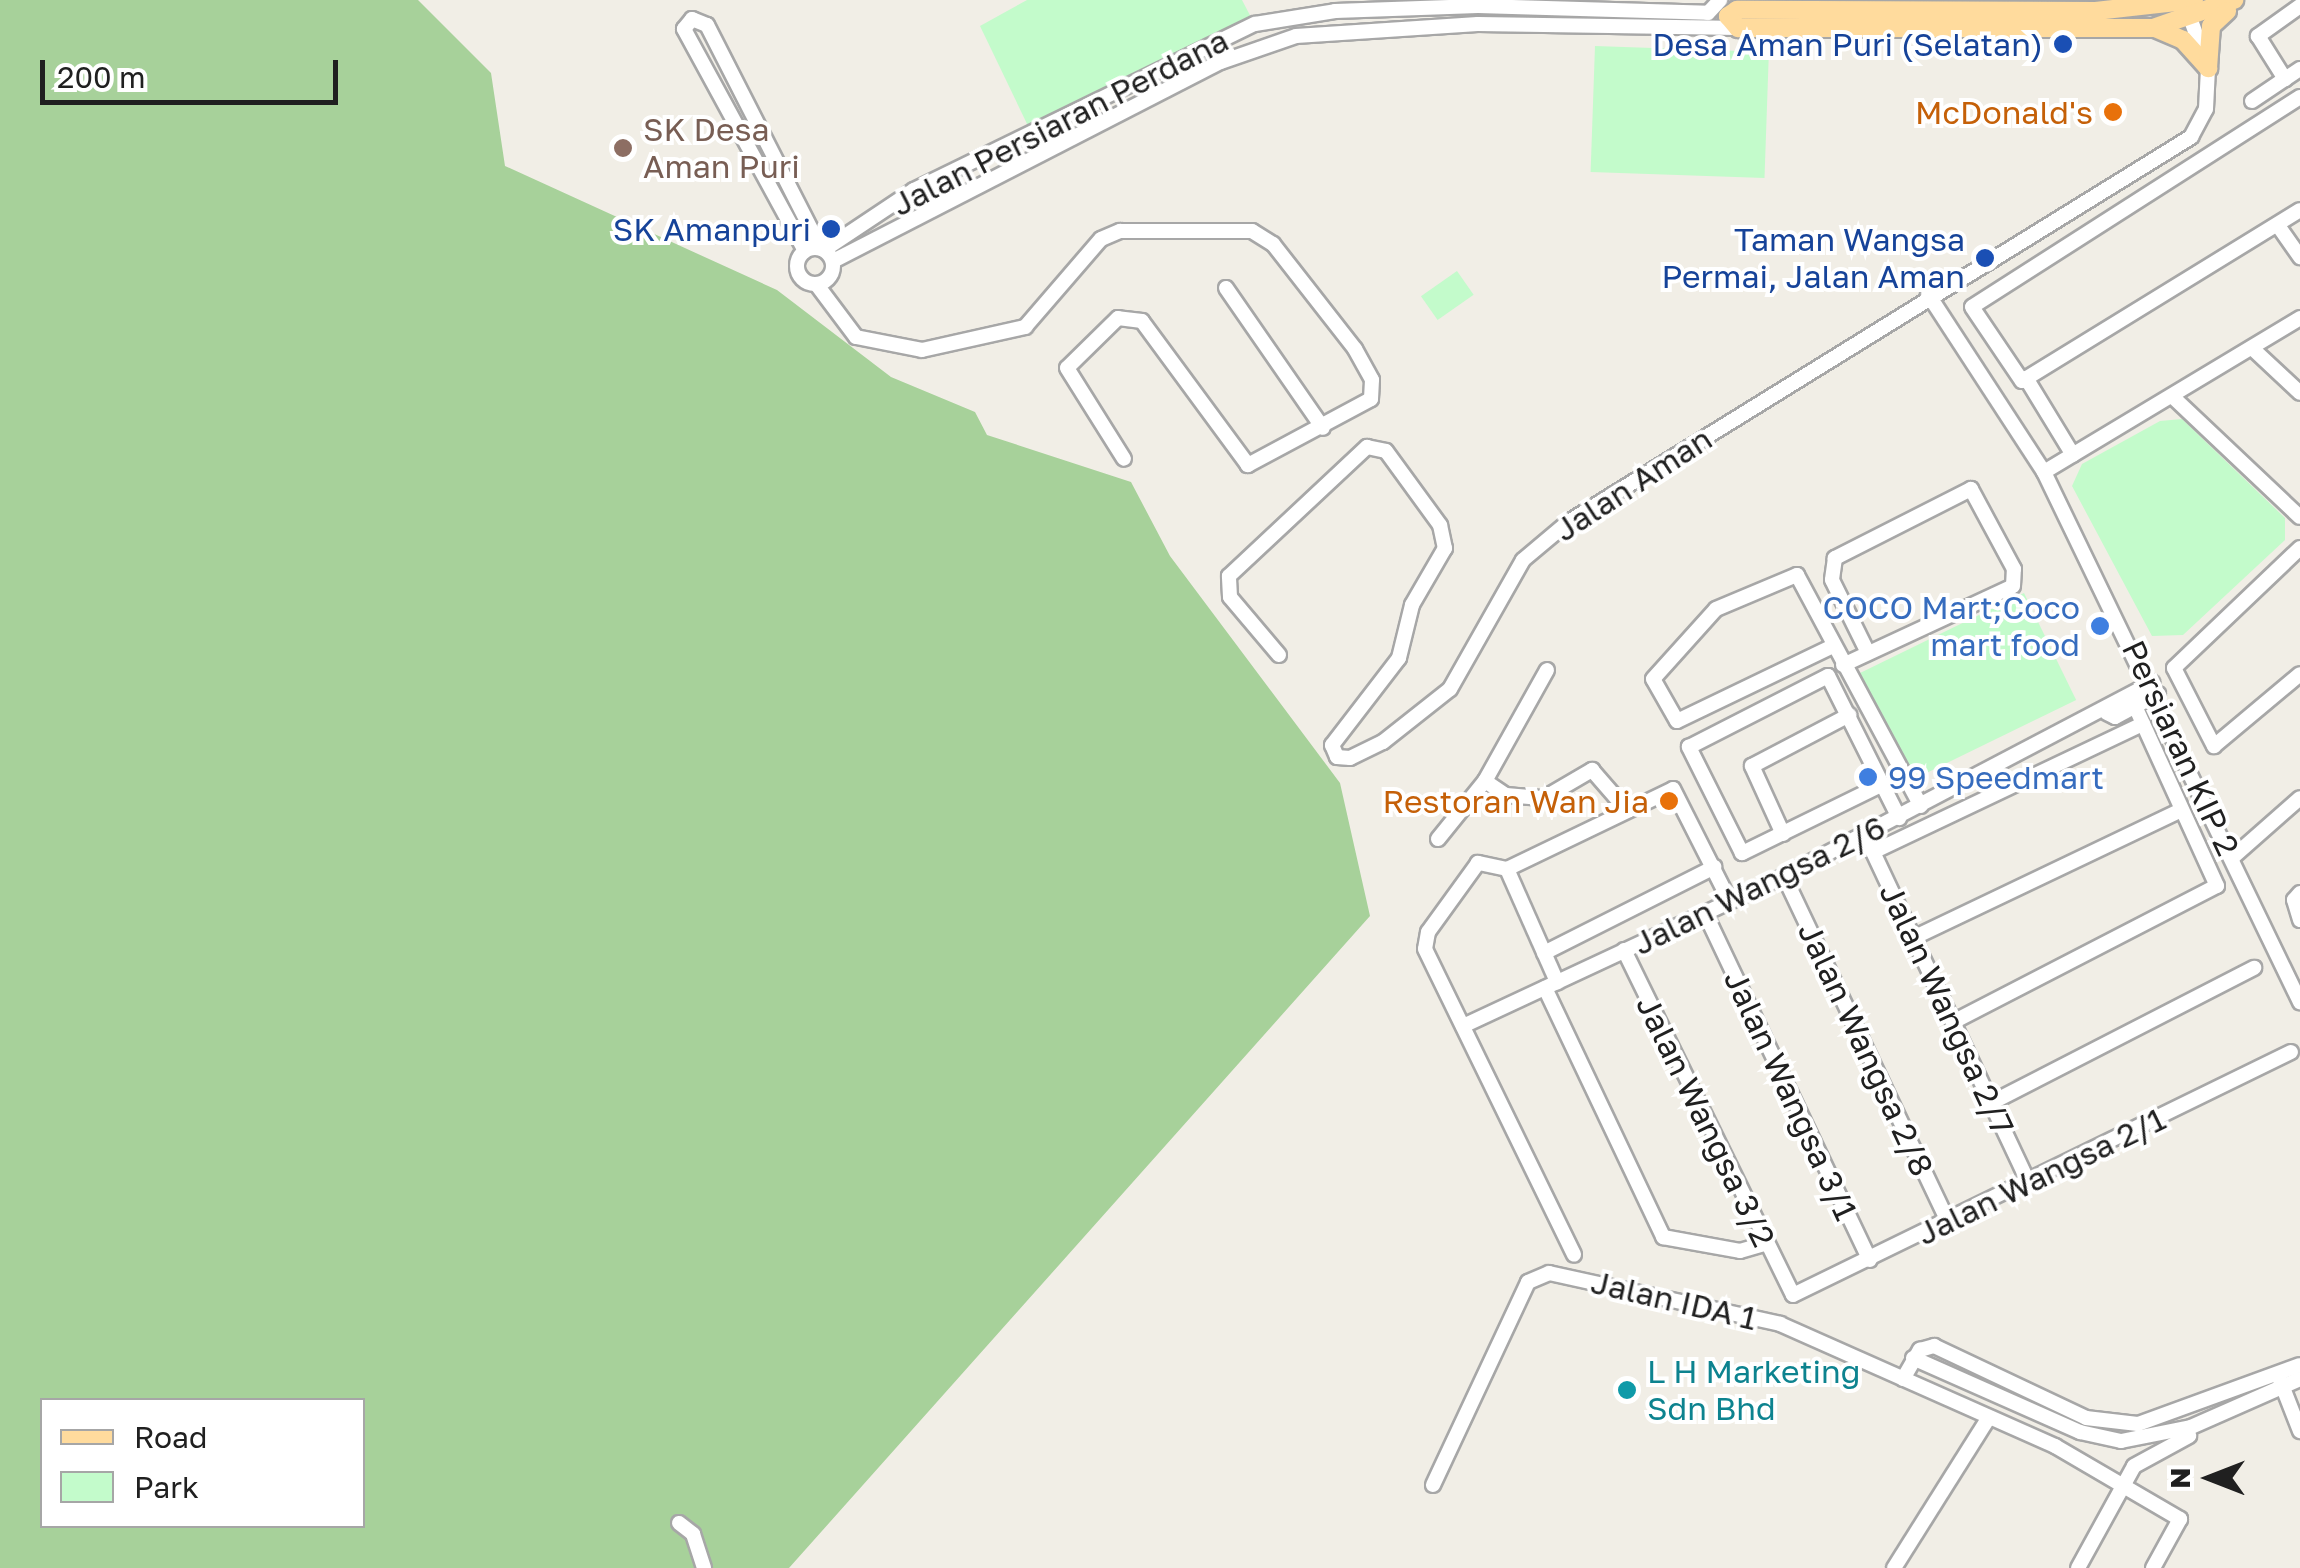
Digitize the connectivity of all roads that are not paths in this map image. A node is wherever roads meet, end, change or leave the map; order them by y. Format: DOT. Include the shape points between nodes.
graph roads {
  1 [pos="1720,0"];
  2 [pos="1754,0"];
  3 [pos="2236,0"];
  4 [pos="1478,3"];
  5 [pos="2188,6"];
  6 [pos="2300,6"];
  7 [pos="1774,11"];
  8 [pos="1708,13"];
  9 [pos="1478,24"];
  10 [pos="1738,28"];
  11 [pos="2152,28"];
  12 [pos="1708,29"];
  13 [pos="2208,68"];
  14 [pos="2300,69"];
  15 [pos="2285,79"];
  16 [pos="2300,97"];
  17 [pos="2252,100"];
  18 [pos="2300,210"];
  19 [pos="2279,227"];
  20 [pos="804,251"];
  21 [pos="826,254"];
  22 [pos="2300,257"];
  23 [pos="817,284"];
  24 [pos="1226,288"];
  25 [pos="1928,294"];
  26 [pos="2300,318"];
  27 [pos="2254,350"];
  28 [pos="2023,380"];
  29 [pos="2300,393"];
  30 [pos="2174,398"];
  31 [pos="1323,428"];
  32 [pos="2073,454"];
  33 [pos="1124,459"];
  34 [pos="2044,472"];
  35 [pos="2300,518"];
  36 [pos="2300,548"];
  37 [pos="1832,646"];
  38 [pos="1868,653"];
  39 [pos="1279,655"];
  40 [pos="1843,665"];
  41 [pos="1546,670"];
  42 [pos="2300,674"];
  43 [pos="2155,689"];
  44 [pos="2135,706"];
  45 [pos="2107,713"];
  46 [pos="1849,715"];
  47 [pos="2143,724"];
  48 [pos="1485,781"];
  49 [pos="1881,785"];
  50 [pos="2300,798"];
  51 [pos="1921,806"];
  52 [pos="1624,808"];
  53 [pos="2180,810"];
  54 [pos="1899,818"];
  55 [pos="1783,834"];
  56 [pos="1865,835"];
  57 [pos="1438,838"];
  58 [pos="1873,852"];
  59 [pos="2232,857"];
  60 [pos="1714,867"];
  61 [pos="1507,870"];
  62 [pos="1784,876"];
  63 [pos="2300,893"];
  64 [pos="1729,900"];
  65 [pos="1704,913"];
  66 [pos="2300,920"];
  67 [pos="1914,938"];
  68 [pos="1624,950"];
  69 [pos="1544,954"];
  70 [pos="2254,968"];
  71 [pos="1551,985"];
  72 [pos="2300,1002"];
  73 [pos="1953,1022"];
  74 [pos="1464,1026"];
  75 [pos="2292,1052"];
  76 [pos="1991,1104"];
  77 [pos="2028,1183"];
  78 [pos="1948,1222"];
  79 [pos="1764,1244"];
  80 [pos="1574,1255"];
  81 [pos="1870,1260"];
  82 [pos="1790,1292"];
  83 [pos="2300,1364"];
  84 [pos="1902,1379"];
  85 [pos="2300,1379"];
  86 [pos="2280,1381"];
  87 [pos="1990,1418"];
  88 [pos="2299,1426"];
  89 [pos="1432,1485"];
  90 [pos="2122,1487"];
  91 [pos="678,1523"];
  92 [pos="704,1568"];
  93 [pos="1894,1568"];
  94 [pos="2078,1568"];
  95 [pos="2153,1568"];
  1 -- 8 [label="street"];
  2 -- 7 [label="street"];
  3 -- 5 [label="main road"];
  3 -- 13 [label="main road" via="2211,26"];
  4 -- 8 [label="street, Jalan Persiaran Perdana"];
  4 -- 9 [label="street"];
  4 -- 21 [label="street, Jalan Persiaran Perdana" via="1335,11 1255,24 914,190"];
  5 -- 7 [label="main road"];
  5 -- 11 [label="main road, Jalan Persiaran Perdana"];
  5 -- 13 [label="street, Jalan Aman"];
  6 -- 15 [label="street" via="2258,36"];
  7 -- 10 [label="main road" via="1737,10 1728,16"];
  8 -- 12 [label="street"];
  9 -- 12 [label="street, Jalan Persiaran Perdana"];
  9 -- 21 [label="street, Jalan Persiaran Perdana" via="1337,30 1264,45"];
  10 -- 11 [label="main road, Jalan Persiaran Perdana"];
  10 -- 12 [label="street, Jalan Persiaran Perdana"];
  11 -- 13 [label="main road" via="2175,34"];
  13 -- 25 [label="street, Jalan Aman" via="2206,109 2190,136"];
  14 -- 15 [label="street"];
  15 -- 17 [label="street"];
  16 -- 28 [label="street" via="1972,307"];
  18 -- 19 [label="street"];
  19 -- 22 [label="street"];
  19 -- 28 [label="street"];
  20 -- 21 [label="street"];
  20 -- 21 [label="street" via="684,29 692,19 707,25"];
  20 -- 23 [label="street" via="798,273"];
  21 -- 23 [label="street" via="828,279"];
  23 -- 31 [label="street" via="856,337 922,350 1025,327 1101,239 1120,231 1252,231 1308,282 1355,348 1375,393"];
  24 -- 31 [label="street"];
  25 -- 34 [label="street, Persiaran KIP 2"];
  25 -- 39 [label="street, Jalan Aman" via="1566,524 1522,560 1450,689 1383,742 1337,757 1333,739 1400,658 1412,605 1445,548 1440,525 1392,456 1366,447 1229,576 1230,597"];
  26 -- 27 [label="street"];
  27 -- 29 [label="street"];
  27 -- 30 [label="street"];
  28 -- 32 [label="street"];
  30 -- 32 [label="street"];
  30 -- 35 [label="street"];
  31 -- 33 [label="street" via="1248,465 1131,315 1118,318 1067,368"];
  32 -- 34 [label="street"];
  34 -- 43 [label="street, Persiaran KIP 2"];
  36 -- 42 [label="street" via="2174,668 2214,746"];
  37 -- 37 [label="street" via="1677,721 1653,679 1716,609 1792,576 1801,578"];
  37 -- 40 [label="street"];
  38 -- 38 [label="street" via="2013,586 2014,568 1971,489 1834,558 1832,580"];
  38 -- 40 [label="street"];
  40 -- 51 [label="street"];
  41 -- 48 [label="street"];
  43 -- 44 [label="street, Jalan Wangsa 2/6"];
  43 -- 45 [label="street, Jalan Wangsa 2/6" via="2109,704"];
  43 -- 59 [label="street, Persiaran KIP 2"];
  44 -- 45 [label="street, Jalan Wangsa 2/6"];
  44 -- 47 [label="street"];
  45 -- 51 [label="street, Jalan Wangsa 2/6"];
  46 -- 49 [label="street"];
  46 -- 55 [label="street" via="1752,766"];
  46 -- 55 [label="street" via="1822,676 1690,744 1740,852"];
  47 -- 53 [label="street"];
  47 -- 58 [label="street"];
  48 -- 52 [label="street" via="1515,797 1544,798 1592,770"];
  48 -- 57 [label="street"];
  49 -- 54 [label="street"];
  49 -- 55 [label="street"];
  50 -- 59 [label="street"];
  51 -- 54 [label="street, Jalan Wangsa 2/6"];
  52 -- 60 [label="street" via="1677,791"];
  52 -- 61 [label="street"];
  53 -- 67 [label="street"];
  53 -- 73 [label="street" via="2218,886"];
  54 -- 56 [label="street, Jalan Wangsa 2/6"];
  56 -- 58 [label="street, Jalan Wangsa 2/7"];
  56 -- 62 [label="street, Jalan Wangsa 2/6"];
  58 -- 67 [label="street, Jalan Wangsa 2/7"];
  59 -- 72 [label="street, Persiaran KIP 2"];
  60 -- 64 [label="street"];
  60 -- 69 [label="street"];
  61 -- 69 [label="street"];
  61 -- 74 [label="street" via="1478,862 1424,941"];
  62 -- 64 [label="street, Jalan Wangsa 2/6"];
  62 -- 78 [label="street, Jalan Wangsa 2/8"];
  63 -- 66 [label="street" via="2294,900"];
  64 -- 65 [label="street, Jalan Wangsa 2/6"];
  65 -- 68 [label="street, Jalan Wangsa 2/6"];
  65 -- 81 [label="street, Jalan Wangsa 3/1"];
  67 -- 73 [label="street, Jalan Wangsa 2/7"];
  68 -- 71 [label="street, Jalan Wangsa 2/6"];
  68 -- 79 [label="street, Jalan Wangsa 3/2"];
  69 -- 71 [label="street"];
  70 -- 76 [label="street"];
  71 -- 74 [label="street, Jalan Wangsa 2/6"];
  71 -- 79 [label="street" via="1662,1238 1740,1251"];
  73 -- 76 [label="street, Jalan Wangsa 2/7"];
  74 -- 80 [label="street"];
  75 -- 77 [label="street, Jalan Wangsa 2/1"];
  76 -- 77 [label="street, Jalan Wangsa 2/7"];
  77 -- 78 [label="street, Jalan Wangsa 2/1"];
  78 -- 81 [label="street, Jalan Wangsa 2/1"];
  79 -- 82 [label="street, Jalan Wangsa 3/2"];
  81 -- 82 [label="street, Jalan Wangsa 2/1"];
  83 -- 86 [label="street"];
  84 -- 86 [label="street" via="1913,1358 2080,1432 2138,1432"];
  84 -- 87 [label="street, Jalan IDA 1"];
  84 -- 89 [label="street, Jalan IDA 1" via="1780,1324 1542,1274 1528,1282"];
  85 -- 86 [label="street"];
  86 -- 88 [label="street"];
  86 -- 90 [label="street" via="2266,1403 2148,1454"];
  87 -- 90 [label="street, Jalan IDA 1"];
  87 -- 93 [label="street"];
  90 -- 94 [label="street"];
  90 -- 95 [label="street, Jalan IDA 1" via="2180,1519"];
  91 -- 92 [label="street" via="692,1534"];
}
